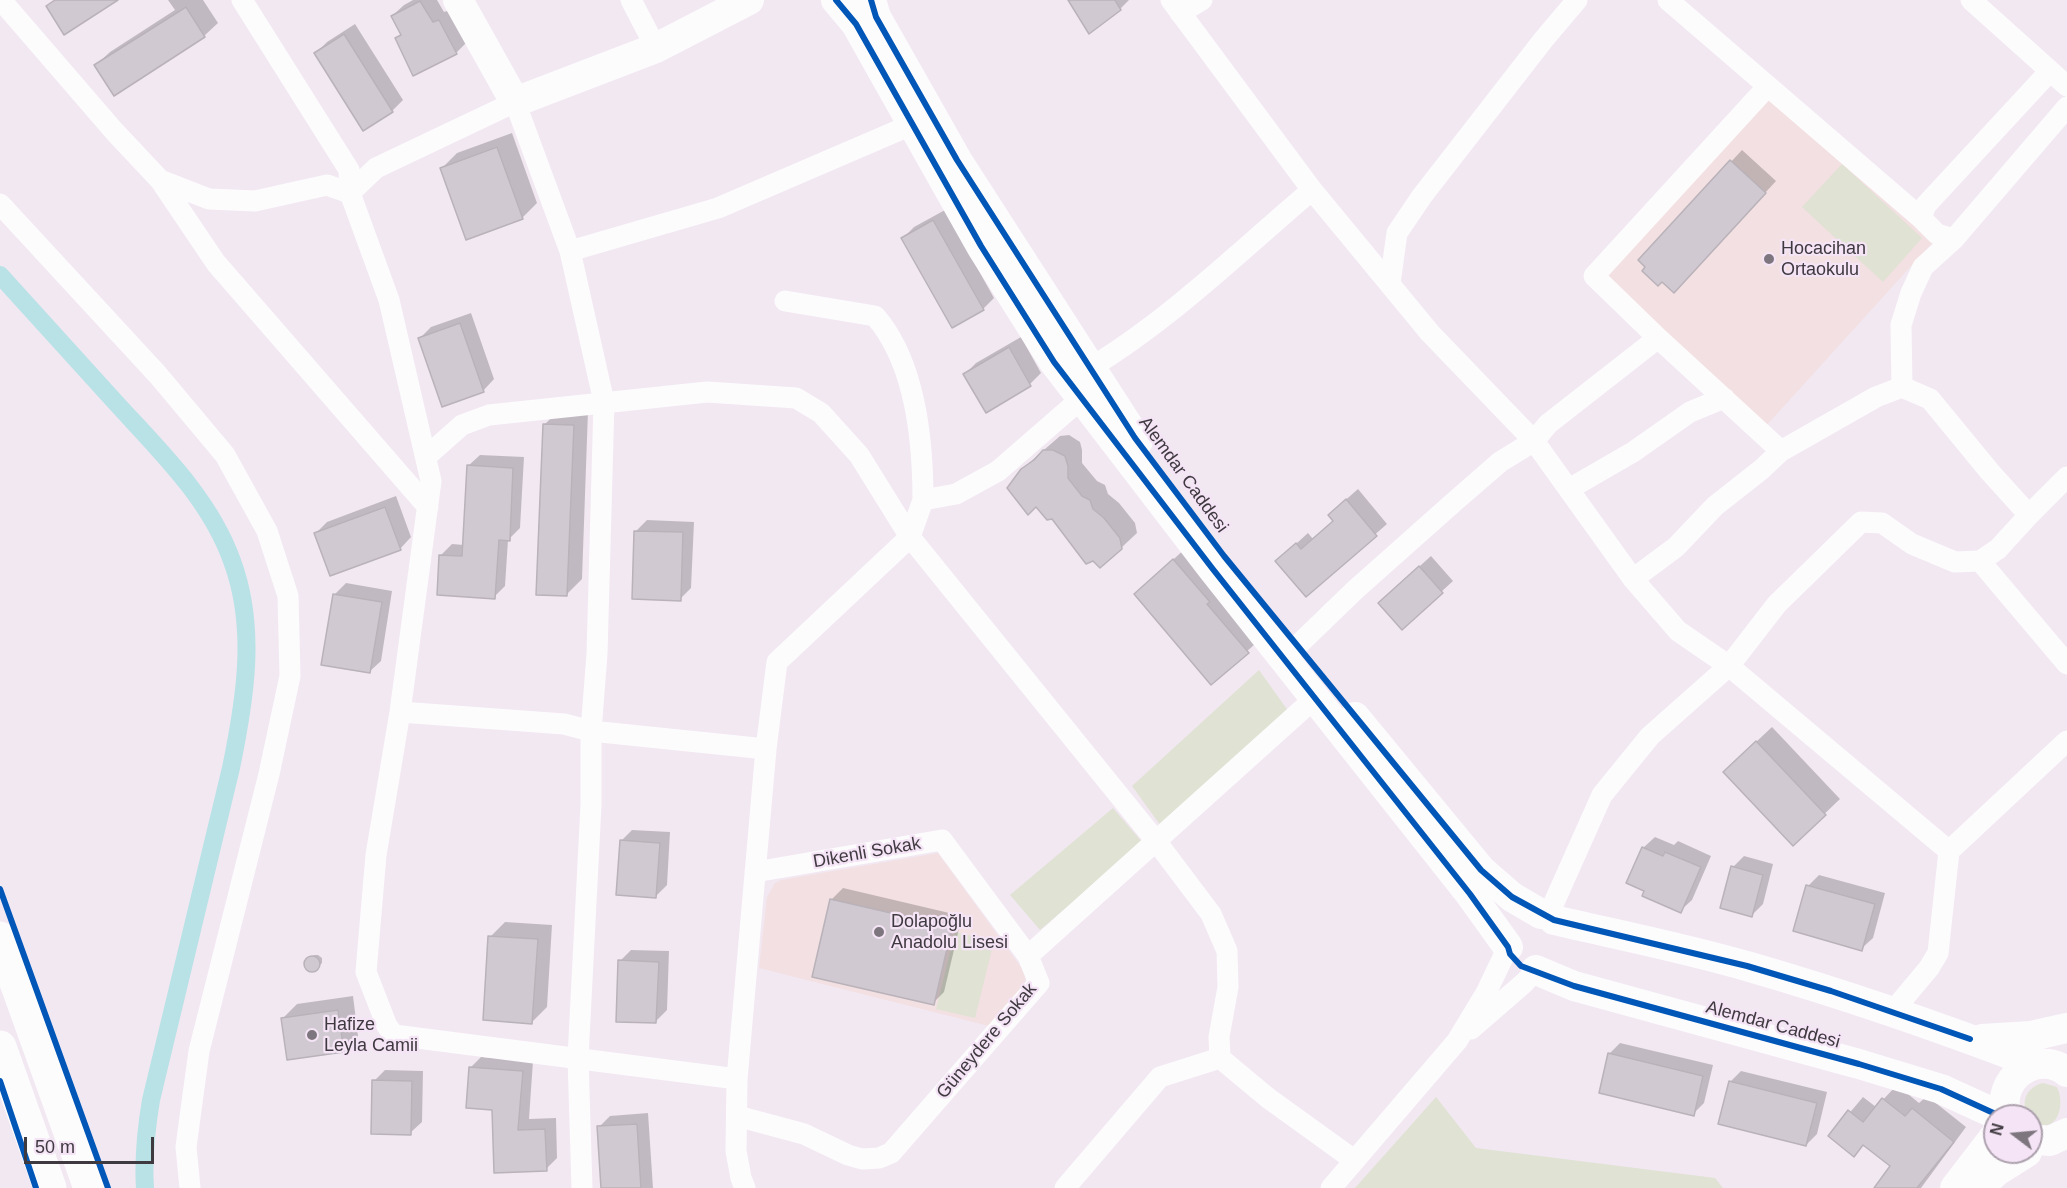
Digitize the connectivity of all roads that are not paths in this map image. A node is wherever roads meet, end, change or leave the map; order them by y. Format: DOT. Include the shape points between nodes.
graph roads {
  1 [pos="1,0"];
  2 [pos="242,0"];
  3 [pos="458,0"];
  4 [pos="631,0"];
  5 [pos="749,0"];
  6 [pos="836,0"];
  7 [pos="871,0"];
  8 [pos="1202,0"];
  9 [pos="1577,0"];
  10 [pos="1668,0"];
  11 [pos="1971,0"];
  12 [pos="1176,6"];
  13 [pos="656,48"];
  14 [pos="2050,71"];
  15 [pos="1768,86"];
  16 [pos="2067,86"];
  17 [pos="515,102"];
  18 [pos="2067,107"];
  19 [pos="911,125"];
  20 [pos="160,180"];
  21 [pos="1312,190"];
  22 [pos="350,193"];
  23 [pos="0,204"];
  24 [pos="1921,218"];
  25 [pos="1954,239"];
  26 [pos="570,251"];
  27 [pos="1390,284"];
  28 [pos="785,301"];
  29 [pos="1658,338"];
  30 [pos="1090,368"];
  31 [pos="1902,387"];
  32 [pos="1082,398"];
  33 [pos="1724,398"];
  34 [pos="604,402"];
  35 [pos="1534,441"];
  36 [pos="1781,451"];
  37 [pos="427,456"];
  38 [pos="2067,477"];
  39 [pos="1569,489"];
  40 [pos="923,500"];
  41 [pos="428,507"];
  42 [pos="2029,515"];
  43 [pos="910,537"];
  44 [pos="1980,561"];
  45 [pos="1633,579"];
  46 [pos="1297,646"];
  47 [pos="2067,664"];
  48 [pos="1730,666"];
  49 [pos="1315,698"];
  50 [pos="400,712"];
  51 [pos="591,731"];
  52 [pos="2067,741"];
  53 [pos="766,749"];
  54 [pos="1156,841"];
  55 [pos="1949,851"];
  56 [pos="755,872"];
  57 [pos="1550,937"];
  58 [pos="0,938"];
  59 [pos="1508,947"];
  60 [pos="1028,956"];
  61 [pos="1893,1011"];
  62 [pos="2067,1028"];
  63 [pos="1970,1039"];
  64 [pos="1457,1041"];
  65 [pos="2067,1042"];
  66 [pos="0,1047"];
  67 [pos="578,1058"];
  68 [pos="1220,1058"];
  69 [pos="2049,1067"];
  70 [pos="737,1079"];
  71 [pos="2005,1104"];
  72 [pos="1983,1108"];
  73 [pos="737,1116"];
  74 [pos="2045,1144"];
  75 [pos="1983,1152"];
  76 [pos="1354,1160"];
  77 [pos="50,1188"];
  78 [pos="90,1188"];
  79 [pos="190,1188"];
  80 [pos="582,1188"];
  81 [pos="745,1188"];
  82 [pos="1065,1188"];
  83 [pos="1331,1188"];
  84 [pos="1955,1188"];
  85 [pos="1978,1188"];
  1 -- 20 [label="street"];
  2 -- 22 [label="street" via="349,170"];
  3 -- 17 [label="main road"];
  4 -- 13 [label="street"];
  5 -- 13 [label="main road"];
  6 -- 19 [label="main road, Alemdar Caddesi" via="856,24"];
  7 -- 30 [label="main road, Alemdar Caddesi" via="876,17 957,160"];
  8 -- 12 [label="street"];
  9 -- 27 [label="street" via="1397,233"];
  10 -- 15 [label="street"];
  11 -- 14 [label="street"];
  12 -- 21 [label="street"];
  13 -- 17 [label="main road"];
  14 -- 16 [label="street"];
  14 -- 24 [label="street" via="1926,205"];
  15 -- 24 [label="street"];
  15 -- 29 [label="street" via="1594,276"];
  17 -- 22 [label="street" via="376,168"];
  17 -- 26 [label="street"];
  18 -- 25 [label="street"];
  19 -- 26 [label="street" via="718,208"];
  19 -- 32 [label="main road, Alemdar Caddesi" via="993,265 1054,362"];
  20 -- 22 [label="street" via="209,199 255,201 327,185"];
  20 -- 41 [label="street" via="216,263"];
  21 -- 27 [label="street"];
  21 -- 30 [label="street" via="1169,312"];
  22 -- 37 [label="street" via="389,300"];
  23 -- 79 [label="street" via="158,375 225,455 267,531 288,596 290,676 199,1051 186,1147"];
  24 -- 25 [label="street" via="1937,234"];
  25 -- 31 [label="street" via="1923,267 1911,293 1901,325"];
  26 -- 34 [label="street"];
  27 -- 35 [label="street" via="1430,333"];
  28 -- 40 [label="street" via="875,316 886,328 909,378 923,460"];
  29 -- 33 [label="street"];
  29 -- 35 [label="street" via="1548,424"];
  30 -- 46 [label="main road, Alemdar Caddesi" via="1135,438"];
  31 -- 36 [label="street"];
  31 -- 42 [label="street" via="1930,399"];
  32 -- 40 [label="street" via="998,471 956,494"];
  32 -- 49 [label="main road, Alemdar Caddesi"];
  33 -- 36 [label="street"];
  33 -- 39 [label="street" via="1690,412 1633,452"];
  34 -- 37 [label="street" via="489,415 462,425"];
  34 -- 43 [label="street" via="707,392 795,398 821,413 859,455"];
  34 -- 51 [label="street"];
  35 -- 39 [label="street"];
  35 -- 46 [label="street" via="1500,462"];
  36 -- 45 [label="street" via="1715,506 1676,547"];
  37 -- 41 [label="street" via="431,481"];
  38 -- 42 [label="street"];
  39 -- 45 [label="street"];
  40 -- 43 [label="street"];
  41 -- 50 [label="street"];
  42 -- 44 [label="street" via="1998,549"];
  43 -- 53 [label="street" via="777,662"];
  43 -- 54 [label="street"];
  44 -- 47 [label="street"];
  44 -- 48 [label="street" via="1954,562 1912,544 1882,523 1861,522 1777,604"];
  45 -- 48 [label="street" via="1678,631"];
  46 -- 57 [label="main road, Alemdar Caddesi" via="1481,870"];
  48 -- 55 [label="street"];
  48 -- 57 [label="street" via="1650,736 1602,795"];
  49 -- 54 [label="street, Güneydere Sokak"];
  49 -- 59 [label="main road, Alemdar Caddesi"];
  50 -- 51 [label="street" via="564,724"];
  50 -- 67 [label="street" via="376,855 366,972 387,1026 394,1035"];
  51 -- 53 [label="street"];
  51 -- 67 [label="street"];
  52 -- 55 [label="street"];
  53 -- 56 [label="street"];
  54 -- 60 [label="street, Güneydere Sokak"];
  54 -- 68 [label="street" via="1211,914 1227,951 1228,987 1219,1036"];
  55 -- 61 [label="street" via="1938,953"];
  56 -- 60 [label="street, Dikenli Sokak" via="942,840"];
  56 -- 70 [label="street"];
  57 -- 59 [label="main road, Alemdar Caddesi" via="1521,966"];
  57 -- 59 [label="main road" via="1532,913 1510,929"];
  57 -- 61 [label="main road, Alemdar Caddesi" via="1747,966"];
  57 -- 64 [label="street" via="1503,1002"];
  57 -- 72 [label="main road, Alemdar Caddesi" via="1556,979 1859,1064 1941,1089"];
  58 -- 78 [label="main road"];
  59 -- 64 [label="street"];
  60 -- 73 [label="street, Güneydere Sokak" via="1040,983 891,1153 862,1160 804,1134"];
  61 -- 63 [label="main road, Alemdar Caddesi"];
  62 -- 63 [label="main road" via="2012,1038"];
  63 -- 69 [label="main road, Alemdar Caddesi"];
  64 -- 76 [label="street"];
  65 -- 69 [label="main road"];
  66 -- 77 [label="main road"];
  67 -- 70 [label="street"];
  67 -- 80 [label="street"];
  68 -- 76 [label="street"];
  68 -- 82 [label="street" via="1161,1077"];
  69 -- 71 [label="main road" via="2024,1068 2008,1086"];
  70 -- 73 [label="street"];
  73 -- 81 [label="street" via="736,1151"];
  74 -- 85 [label="main road" via="1997,1171"];
  75 -- 84 [label="main road"];
  76 -- 83 [label="street"];
}
